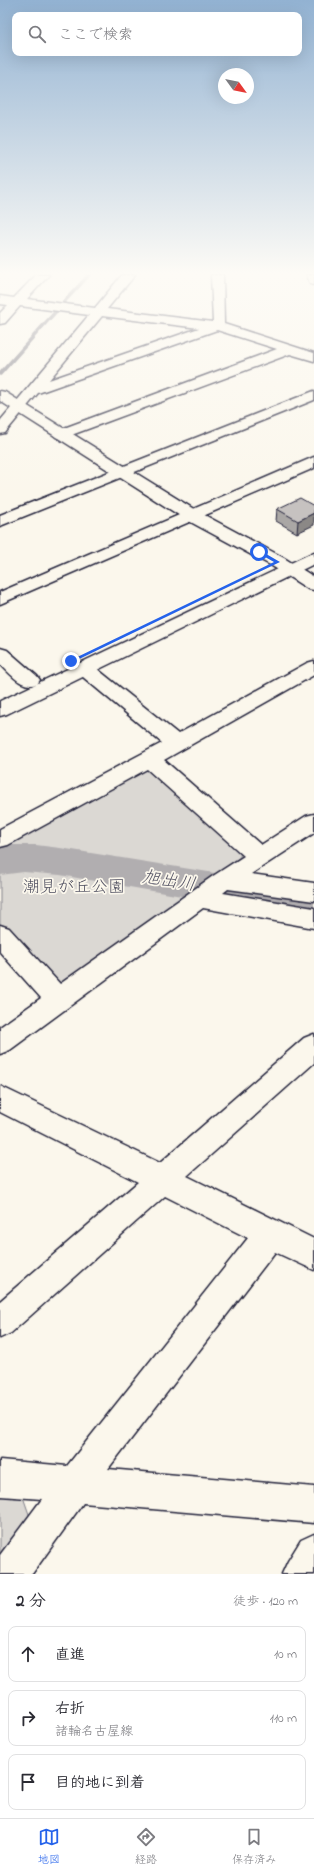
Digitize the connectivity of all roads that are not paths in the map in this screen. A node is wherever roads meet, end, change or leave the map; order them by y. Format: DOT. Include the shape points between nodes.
graph roads {
  1 [pos="69,348"];
  2 [pos="152,348"];
  3 [pos="290,349"];
  4 [pos="314,357"];
  5 [pos="34,390"];
  6 [pos="0,395"];
  7 [pos="314,395"];
  8 [pos="19,407"];
  9 [pos="0,430"];
  10 [pos="61,434"];
  11 [pos="314,462"];
  12 [pos="121,472"];
  13 [pos="191,515"];
  14 [pos="0,520"];
  15 [pos="314,545"];
  16 [pos="314,557"];
  17 [pos="284,566"];
  18 [pos="314,585"];
  19 [pos="0,599"];
  20 [pos="0,654"];
  21 [pos="314,667"];
  22 [pos="84,668"];
  23 [pos="30,680"];
  24 [pos="0,695"];
  25 [pos="0,709"];
  26 [pos="176,743"];
  27 [pos="149,759"];
  28 [pos="314,822"];
  29 [pos="0,839"];
  30 [pos="260,856"];
  31 [pos="213,888"];
  32 [pos="314,892"];
  33 [pos="314,918"];
  34 [pos="0,935"];
  35 [pos="59,1000"];
  36 [pos="0,1042"];
  37 [pos="314,1046"];
  38 [pos="0,1098"];
  39 [pos="162,1178"];
  40 [pos="271,1233"];
  41 [pos="314,1255"];
  42 [pos="0,1322"];
  43 [pos="0,1478"];
  44 [pos="75,1484"];
  45 [pos="314,1505"];
  46 [pos="314,1553"];
  47 [pos="9,1574"];
  48 [pos="302,1574"];
  1 -- 5 [label="street"];
  2 -- 5 [label="street"];
  3 -- 4 [label="street"];
  3 -- 10 [label="street"];
  5 -- 8 [label="street"];
  6 -- 8 [label="street"];
  7 -- 12 [label="street"];
  8 -- 9 [label="street"];
  8 -- 10 [label="street"];
  10 -- 12 [label="street"];
  11 -- 13 [label="street"];
  12 -- 13 [label="street"];
  12 -- 14 [label="street"];
  13 -- 17 [label="street"];
  13 -- 19 [label="street"];
  15 -- 17 [label="street"];
  16 -- 17 [label="street"];
  17 -- 18 [label="street"];
  17 -- 22 [label="street"];
  17 -- 23 [label="street"];
  20 -- 23 [label="street"];
  21 -- 26 [label="street"];
  22 -- 25 [label="street"];
  22 -- 26 [label="street"];
  23 -- 24 [label="street"];
  26 -- 27 [label="street"];
  27 -- 29 [label="street"];
  27 -- 30 [label="street"];
  28 -- 30 [label="street"];
  30 -- 31 [label="street"];
  31 -- 32 [label="street"];
  31 -- 33 [label="street"];
  31 -- 35 [label="street"];
  34 -- 35 [label="street"];
  35 -- 36 [label="street"];
  37 -- 39 [label="street"];
  38 -- 39 [label="street"];
  39 -- 40 [label="street"];
  39 -- 42 [label="street"];
  40 -- 41 [label="street"];
  40 -- 44 [label="street"];
  43 -- 44 [label="street"];
  44 -- 45 [label="street"];
  44 -- 47 [label="street"];
  46 -- 48 [label="street"];
}
